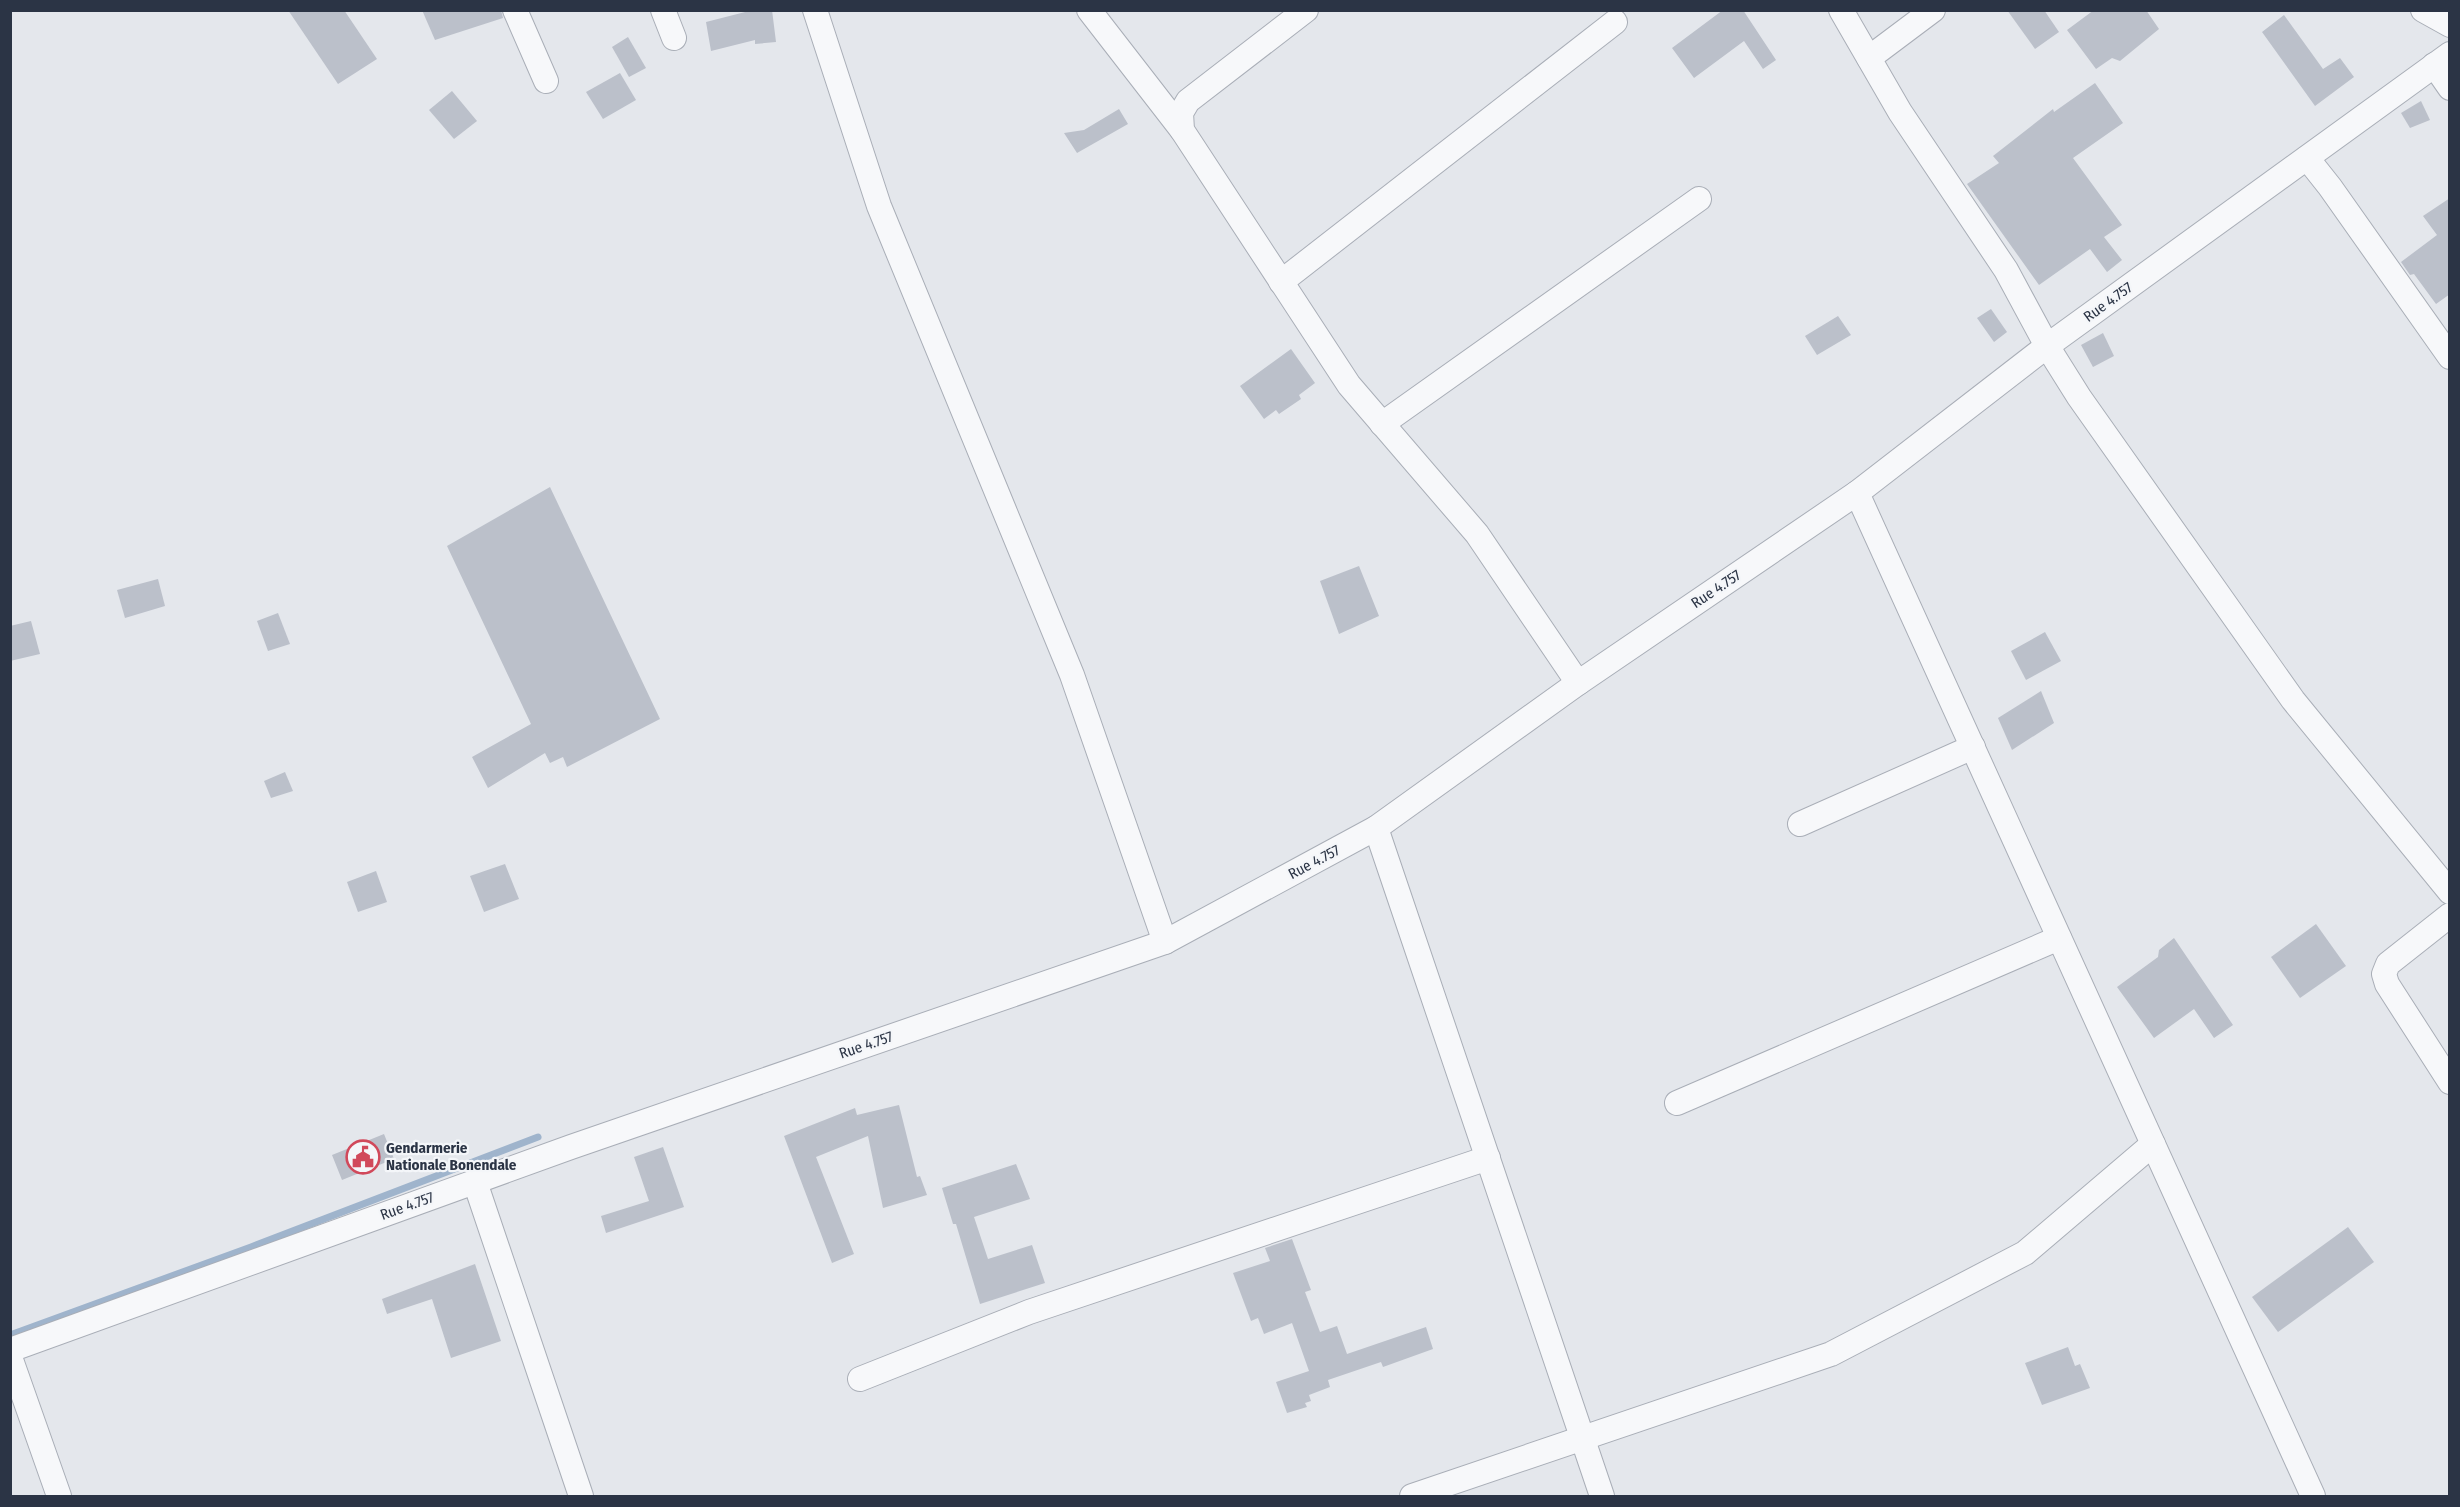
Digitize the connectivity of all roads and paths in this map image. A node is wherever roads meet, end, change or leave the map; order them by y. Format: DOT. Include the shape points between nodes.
graph roads {
  1 [pos="515,10"];
  2 [pos="663,10"];
  3 [pos="815,10"];
  4 [pos="1089,10"];
  5 [pos="1306,10"];
  6 [pos="1841,10"];
  7 [pos="1933,10"];
  8 [pos="2423,10"];
  9 [pos="1615,22"];
  10 [pos="2450,25"];
  11 [pos="674,38"];
  12 [pos="1869,58"];
  13 [pos="2442,60"];
  14 [pos="546,81"];
  15 [pos="2450,88"];
  16 [pos="1182,130"];
  17 [pos="2307,159"];
  18 [pos="1699,199"];
  19 [pos="1281,282"];
  20 [pos="2047,346"];
  21 [pos="2450,357"];
  22 [pos="1382,424"];
  23 [pos="1857,494"];
  24 [pos="1578,683"];
  25 [pos="1973,747"];
  26 [pos="1800,824"];
  27 [pos="1376,828"];
  28 [pos="2450,892"];
  29 [pos="2450,915"];
  30 [pos="2060,938"];
  31 [pos="1165,942"];
  32 [pos="2450,1082"];
  33 [pos="1677,1103"];
  34 [pos="2153,1144"];
  35 [pos="1488,1158"];
  36 [pos="475,1182"];
  37 [pos="10,1350"];
  38 [pos="10,1357"];
  39 [pos="860,1379"];
  40 [pos="1581,1439"];
  41 [pos="59,1497"];
  42 [pos="580,1497"];
  43 [pos="1413,1497"];
  44 [pos="1602,1497"];
  45 [pos="2313,1497"];
  1 -- 14 [label="street"];
  2 -- 11 [label="street"];
  3 -- 31 [label="street" via="879,206 1072,675"];
  4 -- 16 [label="street"];
  5 -- 16 [label="street" via="1188,101 1181,113"];
  6 -- 12 [label="street"];
  7 -- 12 [label="street"];
  8 -- 10 [label="street"];
  9 -- 19 [label="street"];
  12 -- 20 [label="street" via="1900,112 2006,270"];
  13 -- 15 [label="street"];
  13 -- 17 [label="street, Rue 4.757"];
  16 -- 19 [label="street"];
  17 -- 20 [label="street, Rue 4.757"];
  17 -- 21 [label="street"];
  18 -- 22 [label="street"];
  19 -- 22 [label="street" via="1349,385"];
  20 -- 23 [label="street, Rue 4.757"];
  20 -- 28 [label="street" via="2293,699"];
  22 -- 24 [label="street" via="1477,534"];
  23 -- 24 [label="street, Rue 4.757"];
  23 -- 25 [label="street"];
  24 -- 27 [label="street, Rue 4.757"];
  25 -- 26 [label="street"];
  25 -- 30 [label="street"];
  27 -- 31 [label="street, Rue 4.757"];
  27 -- 35 [label="street"];
  29 -- 32 [label="street" via="2388,964 2384,974"];
  30 -- 33 [label="street"];
  30 -- 34 [label="street"];
  31 -- 36 [label="street, Rue 4.757"];
  34 -- 40 [label="street" via="2025,1253 1935,1302 1831,1354"];
  34 -- 45 [label="street"];
  35 -- 39 [label="street" via="1029,1312"];
  35 -- 40 [label="street"];
  36 -- 37 [label="street, Rue 4.757"];
  36 -- 42 [label="street"];
  38 -- 41 [label="street"];
  40 -- 43 [label="street"];
  40 -- 44 [label="street"];
}
